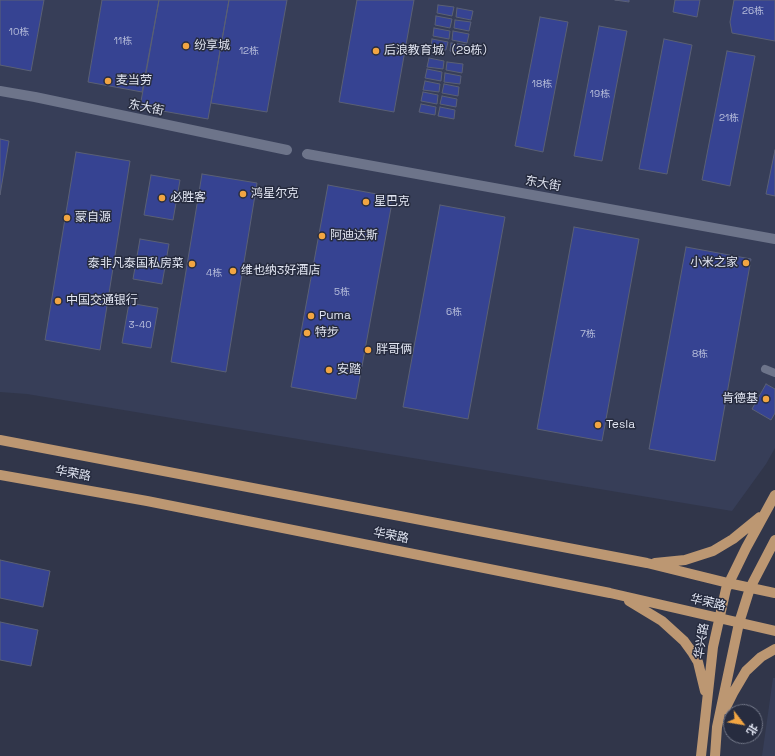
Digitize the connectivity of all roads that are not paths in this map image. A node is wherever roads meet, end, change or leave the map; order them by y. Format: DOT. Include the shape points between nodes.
graph roads {
  1 [pos="0,91"];
  2 [pos="287,150"];
  3 [pos="307,154"];
  4 [pos="775,239"];
  5 [pos="765,369"];
  6 [pos="775,373"];
  7 [pos="0,440"];
  8 [pos="0,475"];
  9 [pos="775,495"];
  10 [pos="768,508"];
  11 [pos="775,540"];
  12 [pos="647,563"];
  13 [pos="728,584"];
  14 [pos="750,588"];
  15 [pos="610,593"];
  16 [pos="775,593"];
  17 [pos="718,619"];
  18 [pos="739,624"];
  19 [pos="775,631"];
  20 [pos="775,649"];
  21 [pos="707,705"];
  22 [pos="717,727"];
  23 [pos="701,756"];
  24 [pos="715,756"];
  1 -- 2 [label="street, 东大街"];
  3 -- 4 [label="street, 东大街"];
  5 -- 6 [label="lane"];
  7 -- 12 [label="main road, 华荣路"];
  8 -- 15 [label="main road, 华荣路" via="147,500"];
  9 -- 10 [label="main road, 华兴路"];
  10 -- 12 [label="main road" via="744,531 713,551 685,560"];
  10 -- 13 [label="main road, 华兴路"];
  11 -- 14 [label="main road"];
  12 -- 13 [label="main road, 华荣路"];
  13 -- 14 [label="main road, 华荣路"];
  13 -- 17 [label="main road, 华兴路"];
  14 -- 16 [label="main road, 华荣路"];
  14 -- 18 [label="main road"];
  15 -- 17 [label="main road, 华荣路"];
  15 -- 21 [label="main road" via="650,613 684,641 698,662"];
  17 -- 18 [label="main road, 华荣路"];
  17 -- 21 [label="main road, 华兴路"];
  18 -- 19 [label="main road, 华荣路"];
  18 -- 22 [label="main road"];
  20 -- 22 [label="main road" via="761,657 746,671"];
  21 -- 23 [label="main road, 华兴路"];
  22 -- 24 [label="main road"];
}
